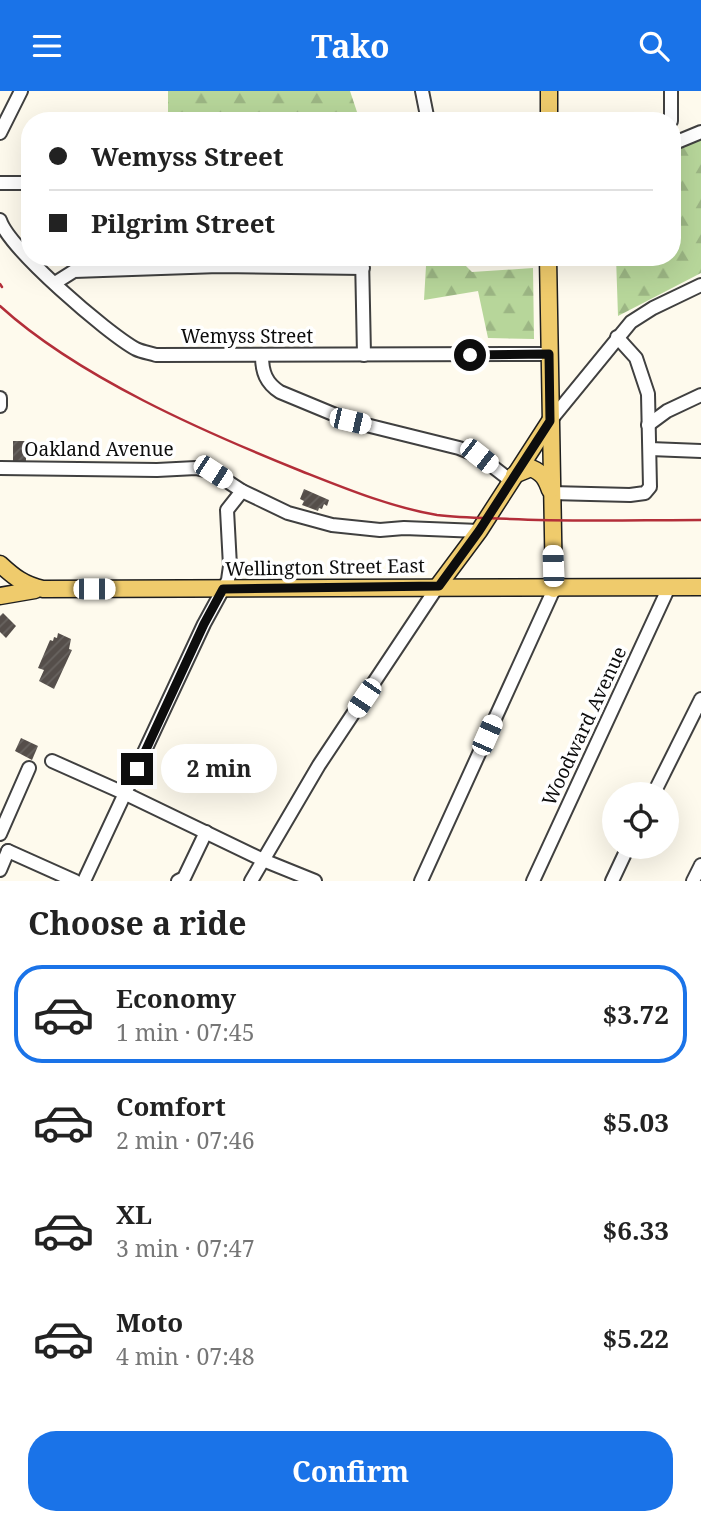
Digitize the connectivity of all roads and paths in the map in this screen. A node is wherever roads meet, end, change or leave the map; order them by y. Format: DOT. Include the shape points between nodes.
graph roads {
  1 [pos="21,91"];
  2 [pos="422,91"];
  3 [pos="549,91"];
  4 [pos="671,91"];
  5 [pos="426,112"];
  6 [pos="549,112"];
  7 [pos="671,112"];
  8 [pos="701,132"];
  9 [pos="0,133"];
  10 [pos="681,140"];
  11 [pos="0,183"];
  12 [pos="21,183"];
  13 [pos="0,220"];
  14 [pos="21,251"];
  15 [pos="37,266"];
  16 [pos="219,266"];
  17 [pos="362,266"];
  18 [pos="548,266"];
  19 [pos="55,283"];
  20 [pos="701,285"];
  21 [pos="617,337"];
  22 [pos="549,354"];
  23 [pos="364,355"];
  24 [pos="262,356"];
  25 [pos="701,395"];
  26 [pos="0,398"];
  27 [pos="0,406"];
  28 [pos="550,421"];
  29 [pos="648,425"];
  30 [pos="650,449"];
  31 [pos="701,451"];
  32 [pos="0,468"];
  33 [pos="512,478"];
  34 [pos="242,491"];
  35 [pos="551,493"];
  36 [pos="479,531"];
  37 [pos="0,564"];
  38 [pos="439,586"];
  39 [pos="669,587"];
  40 [pos="701,587"];
  41 [pos="43,589"];
  42 [pos="223,589"];
  43 [pos="554,589"];
  44 [pos="0,596"];
  45 [pos="701,699"];
  46 [pos="52,761"];
  47 [pos="29,768"];
  48 [pos="660,782"];
  49 [pos="126,794"];
  50 [pos="206,832"];
  51 [pos="0,836"];
  52 [pos="9,851"];
  53 [pos="622,859"];
  54 [pos="263,860"];
  55 [pos="701,865"];
  56 [pos="0,870"];
  57 [pos="75,881"];
  58 [pos="84,881"];
  59 [pos="178,881"];
  60 [pos="251,881"];
  61 [pos="315,881"];
  62 [pos="421,881"];
  63 [pos="533,881"];
  64 [pos="612,881"];
  65 [pos="693,881"];
  1 -- 9 [label="street"];
  2 -- 5 [label="street"];
  3 -- 6 [label="main road"];
  4 -- 7 [label="street"];
  8 -- 10 [label="street"];
  11 -- 12 [label="street"];
  13 -- 14 [label="street, Wemyss Street"];
  15 -- 19 [label="street, Wemyss Street"];
  16 -- 19 [label="street" via="74,271"];
  17 -- 23 [label="street"];
  18 -- 22 [label="main road"];
  19 -- 24 [label="street, Wemyss Street" via="137,350 156,355"];
  20 -- 21 [label="street" via="631,321"];
  21 -- 28 [label="street"];
  21 -- 29 [label="street" via="636,358 648,394"];
  22 -- 23 [label="street, Wemyss Street"];
  22 -- 28 [label="main road"];
  23 -- 24 [label="street, Wemyss Street"];
  24 -- 33 [label="street" via="270,386 280,392 350,421 459,448"];
  25 -- 29 [label="street"];
  26 -- 27 [label="street"];
  28 -- 33 [label="main road"];
  28 -- 35 [label="main road"];
  29 -- 30 [label="street"];
  30 -- 31 [label="street"];
  30 -- 35 [label="street" via="650,487 645,493"];
  32 -- 34 [label="street, Oakland Avenue" via="196,468 213,472"];
  33 -- 35 [label="main road" via="531,468 546,479"];
  33 -- 36 [label="main road"];
  34 -- 36 [label="street, Oakland Avenue" via="288,513 332,525"];
  34 -- 42 [label="street" via="227,510 230,566"];
  35 -- 43 [label="main road"];
  36 -- 38 [label="main road"];
  37 -- 41 [label="main road, Wellington Street East" via="28,586"];
  38 -- 42 [label="main road, Wellington Street East"];
  38 -- 43 [label="main road, Wellington Street East"];
  38 -- 54 [label="street" via="319,765"];
  39 -- 40 [label="main road, Wellington Street East"];
  39 -- 43 [label="main road, Wellington Street East"];
  39 -- 63 [label="street, Woodward Avenue"];
  41 -- 42 [label="main road, Wellington Street East"];
  41 -- 44 [label="main road"];
  42 -- 49 [label="street"];
  43 -- 62 [label="street"];
  45 -- 48 [label="street"];
  46 -- 49 [label="street"];
  47 -- 51 [label="street"];
  49 -- 50 [label="street"];
  49 -- 58 [label="street"];
  50 -- 54 [label="street"];
  50 -- 59 [label="street" via="184,878"];
  51 -- 52 [label="street"];
  52 -- 56 [label="street"];
  52 -- 57 [label="street"];
  53 -- 64 [label="street"];
  54 -- 60 [label="street"];
  54 -- 61 [label="street"];
  55 -- 65 [label="street"];
}
